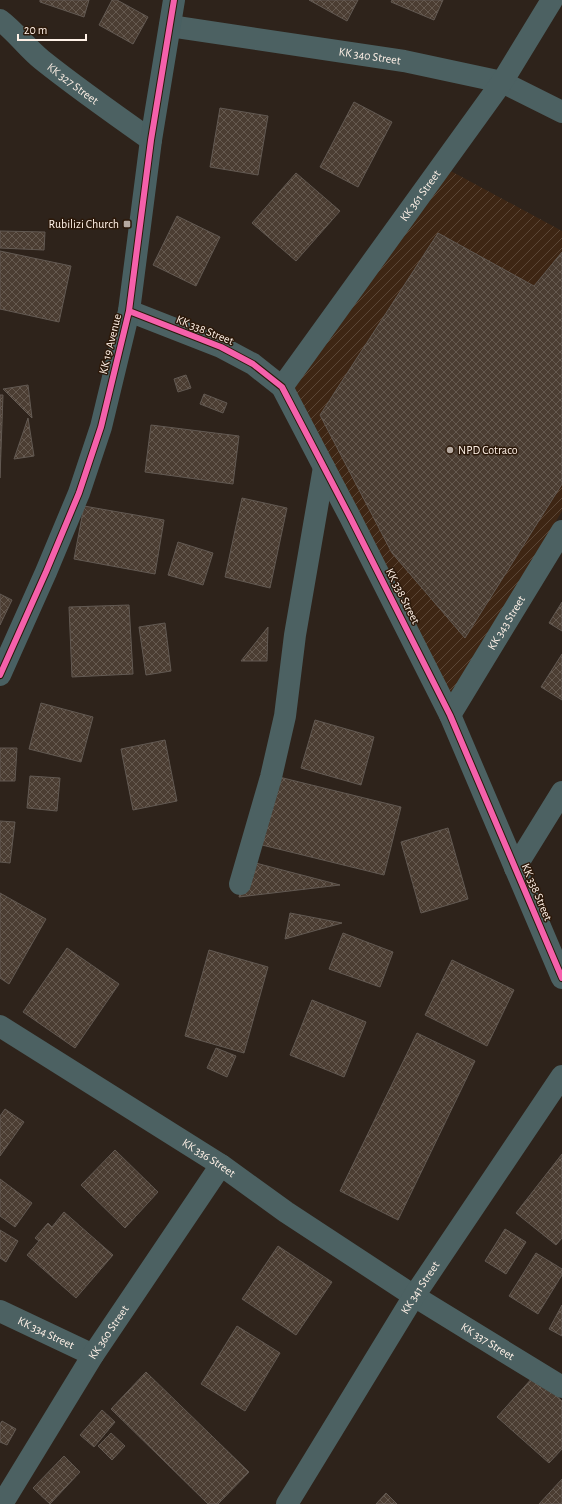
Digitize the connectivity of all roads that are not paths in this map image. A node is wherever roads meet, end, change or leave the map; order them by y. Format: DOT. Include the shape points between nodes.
graph roads {
  1 [pos="174,0"];
  2 [pos="552,0"];
  3 [pos="0,20"];
  4 [pos="170,26"];
  5 [pos="502,82"];
  6 [pos="562,112"];
  7 [pos="151,140"];
  8 [pos="129,312"];
  9 [pos="282,387"];
  10 [pos="324,467"];
  11 [pos="562,531"];
  12 [pos="0,675"];
  13 [pos="450,715"];
  14 [pos="562,792"];
  15 [pos="515,868"];
  16 [pos="240,884"];
  17 [pos="562,978"];
  18 [pos="0,1026"];
  19 [pos="562,1076"];
  20 [pos="221,1165"];
  21 [pos="414,1296"];
  22 [pos="0,1311"];
  23 [pos="93,1355"];
  24 [pos="562,1387"];
  25 [pos="2,1504"];
  26 [pos="287,1504"];
  1 -- 4 [label="street, KK 19 Avenue"];
  2 -- 5 [label="street, KK 361 Street"];
  3 -- 7 [label="street, KK 327 Street" via="41,59"];
  4 -- 5 [label="street, KK 340 Street" via="404,61"];
  4 -- 7 [label="street, KK 19 Avenue"];
  5 -- 6 [label="street, KK 340 Street"];
  5 -- 9 [label="street, KK 361 Street"];
  7 -- 8 [label="street, KK 19 Avenue"];
  8 -- 9 [label="street, KK 338 Street" via="221,347 253,364"];
  8 -- 12 [label="street, KK 19 Avenue" via="101,427 79,493"];
  9 -- 10 [label="street, KK 338 Street"];
  10 -- 13 [label="street, KK 338 Street"];
  10 -- 16 [label="street" via="295,635 285,716 271,777"];
  11 -- 13 [label="street, KK 343 Street"];
  13 -- 15 [label="street, KK 338 Street"];
  14 -- 15 [label="street"];
  15 -- 17 [label="street, KK 338 Street"];
  18 -- 20 [label="street, KK 336 Street"];
  19 -- 21 [label="street, KK 341 Street"];
  20 -- 21 [label="street, KK 336 Street" via="286,1212"];
  20 -- 23 [label="street, KK 360 Street"];
  21 -- 24 [label="street, KK 337 Street"];
  21 -- 26 [label="street, KK 341 Street"];
  22 -- 23 [label="street, KK 334 Street"];
  23 -- 25 [label="street, KK 360 Street"];
}
